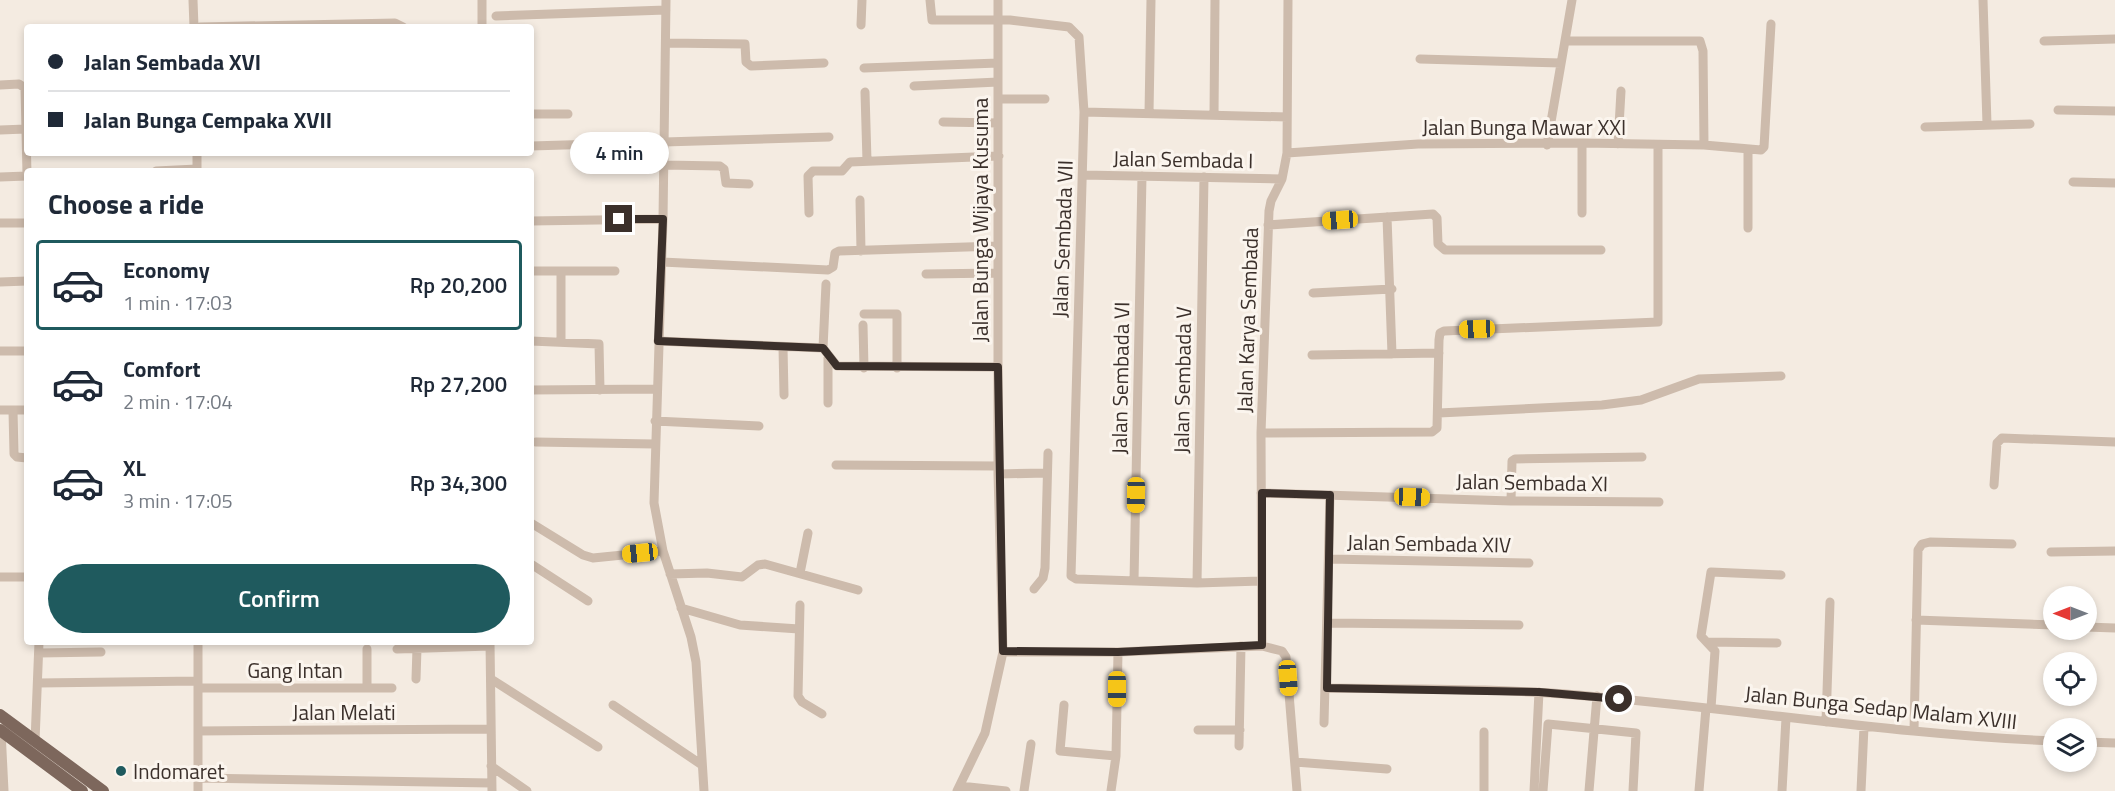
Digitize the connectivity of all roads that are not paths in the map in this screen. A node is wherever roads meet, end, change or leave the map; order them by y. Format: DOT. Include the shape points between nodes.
graph roads {
  1 [pos="193,0"];
  2 [pos="483,0"];
  3 [pos="862,0"];
  4 [pos="930,0"];
  5 [pos="998,0"];
  6 [pos="1151,0"];
  7 [pos="1215,0"];
  8 [pos="1288,0"];
  9 [pos="1572,0"];
  10 [pos="1983,0"];
  11 [pos="666,5"];
  12 [pos="496,16"];
  13 [pos="998,20"];
  14 [pos="194,24"];
  15 [pos="360,24"];
  16 [pos="397,24"];
  17 [pos="483,24"];
  18 [pos="1771,24"];
  19 [pos="861,25"];
  20 [pos="2115,39"];
  21 [pos="1566,41"];
  22 [pos="2044,41"];
  23 [pos="666,43"];
  24 [pos="1420,59"];
  25 [pos="824,63"];
  26 [pos="998,63"];
  27 [pos="1561,63"];
  28 [pos="864,68"];
  29 [pos="998,82"];
  30 [pos="0,85"];
  31 [pos="914,86"];
  32 [pos="24,87"];
  33 [pos="1621,91"];
  34 [pos="865,92"];
  35 [pos="998,99"];
  36 [pos="1045,99"];
  37 [pos="2058,110"];
  38 [pos="2115,111"];
  39 [pos="1084,112"];
  40 [pos="1149,113"];
  41 [pos="534,114"];
  42 [pos="568,114"];
  43 [pos="1214,115"];
  44 [pos="1287,117"];
  45 [pos="943,122"];
  46 [pos="998,123"];
  47 [pos="1987,124"];
  48 [pos="2030,124"];
  49 [pos="1924,127"];
  50 [pos="24,129"];
  51 [pos="0,130"];
  52 [pos="829,137"];
  53 [pos="664,141"];
  54 [pos="1582,143"];
  55 [pos="1618,144"];
  56 [pos="1547,145"];
  57 [pos="1704,145"];
  58 [pos="534,146"];
  59 [pos="1658,146"];
  60 [pos="1748,150"];
  61 [pos="1287,153"];
  62 [pos="999,156"];
  63 [pos="867,161"];
  64 [pos="664,165"];
  65 [pos="24,175"];
  66 [pos="1083,175"];
  67 [pos="1142,176"];
  68 [pos="0,177"];
  69 [pos="1204,177"];
  70 [pos="1282,179"];
  71 [pos="2073,182"];
  72 [pos="2115,183"];
  73 [pos="749,184"];
  74 [pos="860,200"];
  75 [pos="809,213"];
  76 [pos="1582,213"];
  77 [pos="1387,217"];
  78 [pos="663,219"];
  79 [pos="534,221"];
  80 [pos="0,223"];
  81 [pos="24,223"];
  82 [pos="1268,225"];
  83 [pos="1748,228"];
  84 [pos="998,246"];
  85 [pos="1601,250"];
  86 [pos="861,251"];
  87 [pos="662,262"];
  88 [pos="534,272"];
  89 [pos="561,272"];
  90 [pos="615,272"];
  91 [pos="998,273"];
  92 [pos="926,274"];
  93 [pos="24,281"];
  94 [pos="0,282"];
  95 [pos="826,284"];
  96 [pos="1392,290"];
  97 [pos="1313,293"];
  98 [pos="864,314"];
  99 [pos="863,325"];
  100 [pos="534,341"];
  101 [pos="658,341"];
  102 [pos="561,342"];
  103 [pos="783,347"];
  104 [pos="0,351"];
  105 [pos="24,351"];
  106 [pos="825,352"];
  107 [pos="1439,353"];
  108 [pos="1392,354"];
  109 [pos="1312,355"];
  110 [pos="998,367"];
  111 [pos="864,368"];
  112 [pos="897,368"];
  113 [pos="1780,376"];
  114 [pos="657,389"];
  115 [pos="534,390"];
  116 [pos="600,390"];
  117 [pos="784,394"];
  118 [pos="828,403"];
  119 [pos="0,410"];
  120 [pos="24,410"];
  121 [pos="13,411"];
  122 [pos="1439,413"];
  123 [pos="656,421"];
  124 [pos="759,426"];
  125 [pos="1261,434"];
  126 [pos="536,442"];
  127 [pos="2115,442"];
  128 [pos="654,444"];
  129 [pos="1048,453"];
  130 [pos="1642,457"];
  131 [pos="24,458"];
  132 [pos="836,465"];
  133 [pos="998,470"];
  134 [pos="1046,473"];
  135 [pos="1994,485"];
  136 [pos="1262,493"];
  137 [pos="1330,495"];
  138 [pos="1511,501"];
  139 [pos="1659,502"];
  140 [pos="534,525"];
  141 [pos="808,533"];
  142 [pos="2012,544"];
  143 [pos="663,551"];
  144 [pos="2115,551"];
  145 [pos="2051,552"];
  146 [pos="1329,559"];
  147 [pos="1529,562"];
  148 [pos="534,566"];
  149 [pos="800,573"];
  150 [pos="670,574"];
  151 [pos="1781,575"];
  152 [pos="0,577"];
  153 [pos="24,577"];
  154 [pos="1134,581"];
  155 [pos="1262,581"];
  156 [pos="1197,583"];
  157 [pos="1034,589"];
  158 [pos="858,590"];
  159 [pos="588,601"];
  160 [pos="1830,602"];
  161 [pos="801,604"];
  162 [pos="681,608"];
  163 [pos="1916,620"];
  164 [pos="1328,623"];
  165 [pos="1519,625"];
  166 [pos="2043,625"];
  167 [pos="2097,627"];
  168 [pos="2115,628"];
  169 [pos="799,629"];
  170 [pos="1708,642"];
  171 [pos="1777,643"];
  172 [pos="39,645"];
  173 [pos="198,645"];
  174 [pos="472,645"];
  175 [pos="490,645"];
  176 [pos="1262,645"];
  177 [pos="1241,646"];
  178 [pos="417,648"];
  179 [pos="367,649"];
  180 [pos="397,649"];
  181 [pos="1003,651"];
  182 [pos="101,652"];
  183 [pos="1118,652"];
  184 [pos="39,653"];
  185 [pos="491,679"];
  186 [pos="416,680"];
  187 [pos="38,682"];
  188 [pos="198,684"];
  189 [pos="367,688"];
  190 [pos="392,688"];
  191 [pos="1327,688"];
  192 [pos="1539,692"];
  193 [pos="1597,696"];
  194 [pos="613,705"];
  195 [pos="1064,705"];
  196 [pos="1708,708"];
  197 [pos="822,714"];
  198 [pos="0,715"];
  199 [pos="1786,718"];
  200 [pos="1826,722"];
  201 [pos="1324,723"];
  202 [pos="1864,727"];
  203 [pos="491,729"];
  204 [pos="1,730"];
  205 [pos="1198,730"];
  206 [pos="1240,730"];
  207 [pos="1594,730"];
  208 [pos="1914,730"];
  209 [pos="198,731"];
  210 [pos="1484,732"];
  211 [pos="35,741"];
  212 [pos="2043,741"];
  213 [pos="2097,742"];
  214 [pos="2115,743"];
  215 [pos="1031,744"];
  216 [pos="1239,746"];
  217 [pos="598,747"];
  218 [pos="1116,756"];
  219 [pos="1294,762"];
  220 [pos="702,765"];
  221 [pos="491,766"];
  222 [pos="1387,769"];
  223 [pos="198,778"];
  224 [pos="422,786"];
  225 [pos="491,787"];
  226 [pos="959,789"];
  227 [pos="4,791"];
  228 [pos="82,791"];
  229 [pos="103,791"];
  230 [pos="198,791"];
  231 [pos="527,791"];
  232 [pos="704,791"];
  233 [pos="1006,791"];
  234 [pos="1024,791"];
  235 [pos="1111,791"];
  236 [pos="1297,791"];
  237 [pos="1484,791"];
  238 [pos="1534,791"];
  239 [pos="1543,791"];
  240 [pos="1589,791"];
  241 [pos="1633,791"];
  242 [pos="1699,791"];
  243 [pos="1782,791"];
  244 [pos="1861,791"];
  1 -- 14 [label="street"];
  2 -- 17 [label="street"];
  3 -- 19 [label="street"];
  4 -- 13 [label="street" via="932,20"];
  5 -- 13 [label="street, Jalan Bunga Wijaya Kusuma"];
  6 -- 40 [label="street"];
  7 -- 43 [label="street"];
  8 -- 44 [label="street, Jalan Karya Sembada"];
  9 -- 21 [label="street"];
  10 -- 47 [label="street"];
  11 -- 12 [label="street"];
  11 -- 23 [label="street"];
  13 -- 26 [label="street, Jalan Bunga Wijaya Kusuma"];
  13 -- 39 [label="street, Jalan Sembada VII" via="1074,30 1079,37"];
  15 -- 16 [label="street"];
  18 -- 60 [label="street, Jalan Bunga Mawar XXI" via="1764,147"];
  20 -- 22 [label="street"];
  21 -- 27 [label="street"];
  21 -- 57 [label="street" via="1700,40"];
  23 -- 25 [label="street" via="745,44 746,62 751,66"];
  23 -- 53 [label="street"];
  24 -- 27 [label="street"];
  26 -- 28 [label="street"];
  26 -- 29 [label="street, Jalan Bunga Wijaya Kusuma"];
  27 -- 56 [label="street"];
  29 -- 31 [label="street"];
  29 -- 35 [label="street, Jalan Bunga Wijaya Kusuma"];
  30 -- 32 [label="street"];
  33 -- 55 [label="street"];
  34 -- 63 [label="street"];
  35 -- 36 [label="street"];
  35 -- 46 [label="street, Jalan Bunga Wijaya Kusuma"];
  37 -- 38 [label="street"];
  39 -- 40 [label="street"];
  39 -- 66 [label="street, Jalan Sembada VII"];
  40 -- 43 [label="street"];
  41 -- 42 [label="street"];
  43 -- 44 [label="street"];
  44 -- 61 [label="street, Jalan Karya Sembada"];
  45 -- 46 [label="street"];
  46 -- 62 [label="street, Jalan Bunga Wijaya Kusuma"];
  47 -- 48 [label="street"];
  47 -- 49 [label="street"];
  50 -- 51 [label="street"];
  52 -- 53 [label="street"];
  53 -- 58 [label="street"];
  53 -- 64 [label="street"];
  54 -- 55 [label="street, Jalan Bunga Mawar XXI"];
  54 -- 56 [label="street, Jalan Bunga Mawar XXI"];
  54 -- 76 [label="street"];
  55 -- 59 [label="street, Jalan Bunga Mawar XXI"];
  56 -- 61 [label="street, Jalan Bunga Mawar XXI" via="1418,144"];
  57 -- 59 [label="street, Jalan Bunga Mawar XXI"];
  57 -- 60 [label="street, Jalan Bunga Mawar XXI"];
  59 -- 107 [label="street" via="1658,322 1444,331 1439,335"];
  60 -- 83 [label="street"];
  61 -- 70 [label="street, Jalan Karya Sembada"];
  62 -- 63 [label="street"];
  62 -- 84 [label="street, Jalan Bunga Wijaya Kusuma"];
  63 -- 75 [label="street" via="850,162 842,171 810,172"];
  64 -- 73 [label="street" via="720,166 726,183"];
  64 -- 78 [label="street"];
  65 -- 68 [label="street"];
  66 -- 67 [label="street, Jalan Sembada I"];
  66 -- 154 [label="street, Jalan Sembada VII" via="1070,571 1076,579"];
  67 -- 69 [label="street, Jalan Sembada I"];
  67 -- 154 [label="street, Jalan Sembada VI"];
  69 -- 70 [label="street, Jalan Sembada I"];
  69 -- 156 [label="street, Jalan Sembada V"];
  70 -- 82 [label="street, Jalan Karya Sembada" via="1270,201"];
  71 -- 72 [label="street"];
  74 -- 86 [label="street"];
  77 -- 82 [label="street"];
  77 -- 85 [label="street" via="1418,213 1436,216 1438,244 1445,250"];
  77 -- 96 [label="street"];
  78 -- 79 [label="street"];
  78 -- 87 [label="street"];
  80 -- 81 [label="street"];
  82 -- 125 [label="street, Jalan Karya Sembada"];
  84 -- 86 [label="street"];
  84 -- 91 [label="street, Jalan Bunga Wijaya Kusuma"];
  86 -- 87 [label="street" via="837,251 833,267 828,270"];
  87 -- 101 [label="street"];
  88 -- 89 [label="street"];
  89 -- 90 [label="street"];
  89 -- 102 [label="street"];
  91 -- 92 [label="street"];
  91 -- 110 [label="street, Jalan Bunga Wijaya Kusuma"];
  93 -- 94 [label="street"];
  95 -- 106 [label="street"];
  96 -- 97 [label="street"];
  96 -- 108 [label="street"];
  98 -- 112 [label="street" via="897,314"];
  99 -- 111 [label="street"];
  100 -- 102 [label="street"];
  101 -- 103 [label="street"];
  101 -- 114 [label="street"];
  102 -- 116 [label="street" via="596,342 600,346"];
  103 -- 106 [label="street"];
  103 -- 117 [label="street"];
  104 -- 105 [label="street"];
  106 -- 111 [label="street" via="837,366"];
  106 -- 118 [label="street"];
  107 -- 108 [label="street"];
  107 -- 122 [label="street"];
  108 -- 109 [label="street"];
  110 -- 112 [label="street"];
  110 -- 133 [label="street, Jalan Bunga Wijaya Kusuma"];
  111 -- 112 [label="street"];
  113 -- 122 [label="street" via="1699,379 1641,400 1602,405"];
  114 -- 116 [label="street"];
  114 -- 123 [label="street"];
  115 -- 116 [label="street"];
  119 -- 121 [label="street"];
  120 -- 121 [label="street"];
  121 -- 131 [label="street" via="14,454"];
  122 -- 125 [label="street" via="1437,428 1426,433"];
  123 -- 124 [label="street"];
  123 -- 128 [label="street"];
  125 -- 136 [label="street, Jalan Karya Sembada"];
  126 -- 128 [label="street"];
  127 -- 135 [label="street" via="2002,438 1997,443"];
  128 -- 143 [label="street" via="654,509"];
  129 -- 134 [label="street"];
  130 -- 138 [label="street" via="1515,459"];
  132 -- 133 [label="street"];
  133 -- 134 [label="street"];
  133 -- 181 [label="street, Jalan Bunga Wijaya Kusuma"];
  134 -- 157 [label="street" via="1045,568"];
  136 -- 137 [label="street, Jalan Sembada XI"];
  136 -- 155 [label="street, Jalan Karya Sembada"];
  137 -- 138 [label="street, Jalan Sembada XI"];
  137 -- 146 [label="street"];
  138 -- 139 [label="street, Jalan Sembada XI"];
  140 -- 143 [label="street" via="588,557"];
  141 -- 149 [label="street"];
  142 -- 163 [label="street" via="1922,544 1916,558"];
  143 -- 150 [label="street"];
  144 -- 145 [label="street"];
  146 -- 147 [label="street, Jalan Sembada XIV"];
  146 -- 164 [label="street"];
  148 -- 159 [label="street"];
  149 -- 150 [label="street" via="762,564 742,577"];
  149 -- 158 [label="street"];
  150 -- 162 [label="street"];
  151 -- 170 [label="street" via="1711,572 1701,633"];
  152 -- 153 [label="street"];
  154 -- 156 [label="street"];
  155 -- 156 [label="street"];
  155 -- 176 [label="street, Jalan Karya Sembada"];
  160 -- 200 [label="street"];
  161 -- 169 [label="street"];
  162 -- 169 [label="street" via="740,625"];
  162 -- 220 [label="street" via="696,662"];
  163 -- 166 [label="street"];
  163 -- 208 [label="street"];
  164 -- 165 [label="street"];
  164 -- 191 [label="street"];
  167 -- 168 [label="street"];
  169 -- 197 [label="street" via="798,696"];
  170 -- 171 [label="street"];
  170 -- 196 [label="street" via="1715,651"];
  172 -- 184 [label="street"];
  173 -- 188 [label="street"];
  174 -- 178 [label="street"];
  175 -- 185 [label="street"];
  176 -- 177 [label="street"];
  176 -- 219 [label="street" via="1282,651 1286,657"];
  177 -- 183 [label="street"];
  177 -- 206 [label="street"];
  178 -- 180 [label="street"];
  178 -- 186 [label="street"];
  179 -- 189 [label="street"];
  181 -- 183 [label="street"];
  181 -- 226 [label="street, Jalan Bunga Wijaya Kusuma" via="985,733"];
  182 -- 184 [label="street"];
  183 -- 218 [label="street"];
  184 -- 187 [label="street"];
  185 -- 203 [label="street"];
  185 -- 217 [label="street"];
  187 -- 188 [label="street, Gang Intan"];
  187 -- 211 [label="street"];
  188 -- 189 [label="street, Gang Intan"];
  188 -- 209 [label="street"];
  189 -- 190 [label="street, Gang Intan"];
  191 -- 192 [label="street, Jalan Bunga Sedap Malam XVIII"];
  191 -- 201 [label="street"];
  192 -- 193 [label="street, Jalan Bunga Sedap Malam XVIII"];
  192 -- 238 [label="street"];
  193 -- 196 [label="street, Jalan Bunga Sedap Malam XVIII"];
  193 -- 207 [label="street"];
  194 -- 220 [label="street"];
  195 -- 218 [label="street" via="1060,751"];
  196 -- 199 [label="street, Jalan Bunga Sedap Malam XVIII"];
  196 -- 242 [label="street"];
  198 -- 211 [label="main road"];
  199 -- 200 [label="street, Jalan Bunga Sedap Malam XVIII"];
  199 -- 243 [label="street"];
  200 -- 202 [label="street, Jalan Bunga Sedap Malam XVIII"];
  202 -- 208 [label="street, Jalan Bunga Sedap Malam XVIII"];
  202 -- 244 [label="street"];
  203 -- 209 [label="street, Jalan Melati"];
  203 -- 221 [label="street"];
  204 -- 227 [label="street"];
  204 -- 228 [label="main road"];
  205 -- 206 [label="street"];
  206 -- 216 [label="street"];
  207 -- 239 [label="street" via="1548,724"];
  207 -- 240 [label="street"];
  207 -- 241 [label="street" via="1636,733"];
  208 -- 212 [label="street, Jalan Bunga Sedap Malam XVIII"];
  209 -- 223 [label="street"];
  210 -- 237 [label="street"];
  211 -- 229 [label="main road"];
  213 -- 214 [label="street"];
  215 -- 234 [label="street"];
  218 -- 235 [label="street"];
  219 -- 222 [label="street"];
  219 -- 236 [label="street"];
  220 -- 232 [label="street"];
  221 -- 225 [label="street"];
  221 -- 231 [label="street"];
  223 -- 224 [label="street"];
  223 -- 230 [label="street"];
  224 -- 225 [label="street"];
  226 -- 233 [label="street"];
}
